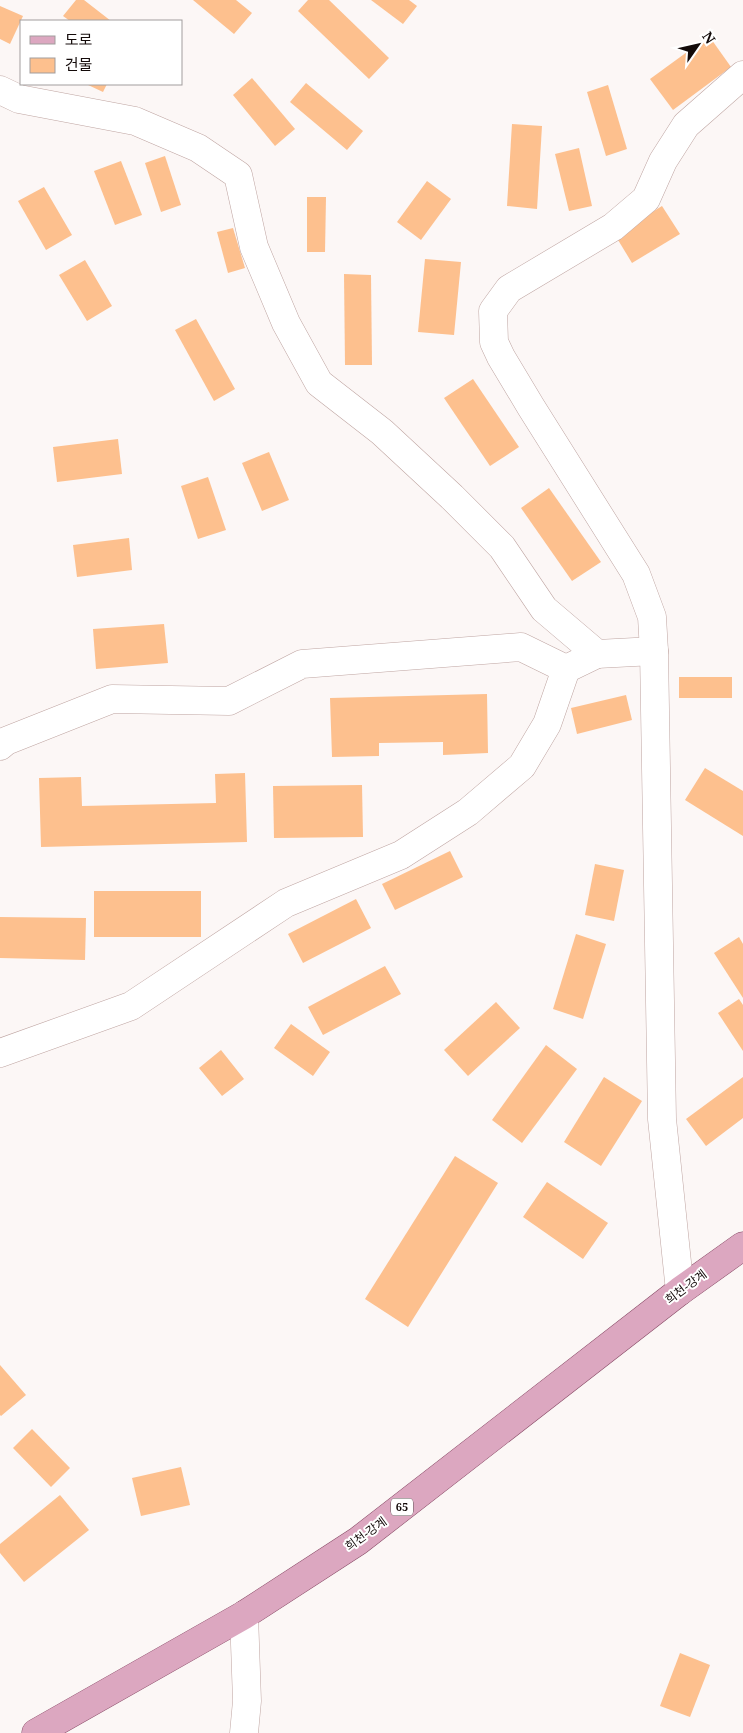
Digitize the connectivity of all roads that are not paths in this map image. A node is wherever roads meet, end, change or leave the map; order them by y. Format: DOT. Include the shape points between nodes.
graph roads {
  1 [pos="743,75"];
  2 [pos="0,90"];
  3 [pos="654,652"];
  4 [pos="597,654"];
  5 [pos="566,670"];
  6 [pos="0,746"];
  7 [pos="0,1053"];
  8 [pos="743,1246"];
  9 [pos="680,1291"];
  10 [pos="244,1615"];
  11 [pos="36,1733"];
  12 [pos="244,1733"];
  1 -- 3 [label="street" via="686,125 663,161 646,199 613,228 509,289 493,310 494,342 501,357 636,574 652,617"];
  2 -- 4 [label="street" via="19,99 135,121 198,148 238,175 254,247 286,323 318,383 382,432 452,496 502,547 544,609"];
  3 -- 4 [label="street"];
  3 -- 9 [label="street" via="662,1119"];
  4 -- 5 [label="street"];
  5 -- 6 [label="street" via="521,647 302,664 229,701 112,698"];
  5 -- 7 [label="street" via="547,724 522,766 468,812 401,854 286,903 131,1006"];
  8 -- 9 [label="main road, 희천-강계 / 65"];
  9 -- 10 [label="main road, 희천-강계 / 65" via="358,1541"];
  10 -- 11 [label="main road, 희천-강계 / 65"];
  10 -- 12 [label="street" via="247,1701"];
}
